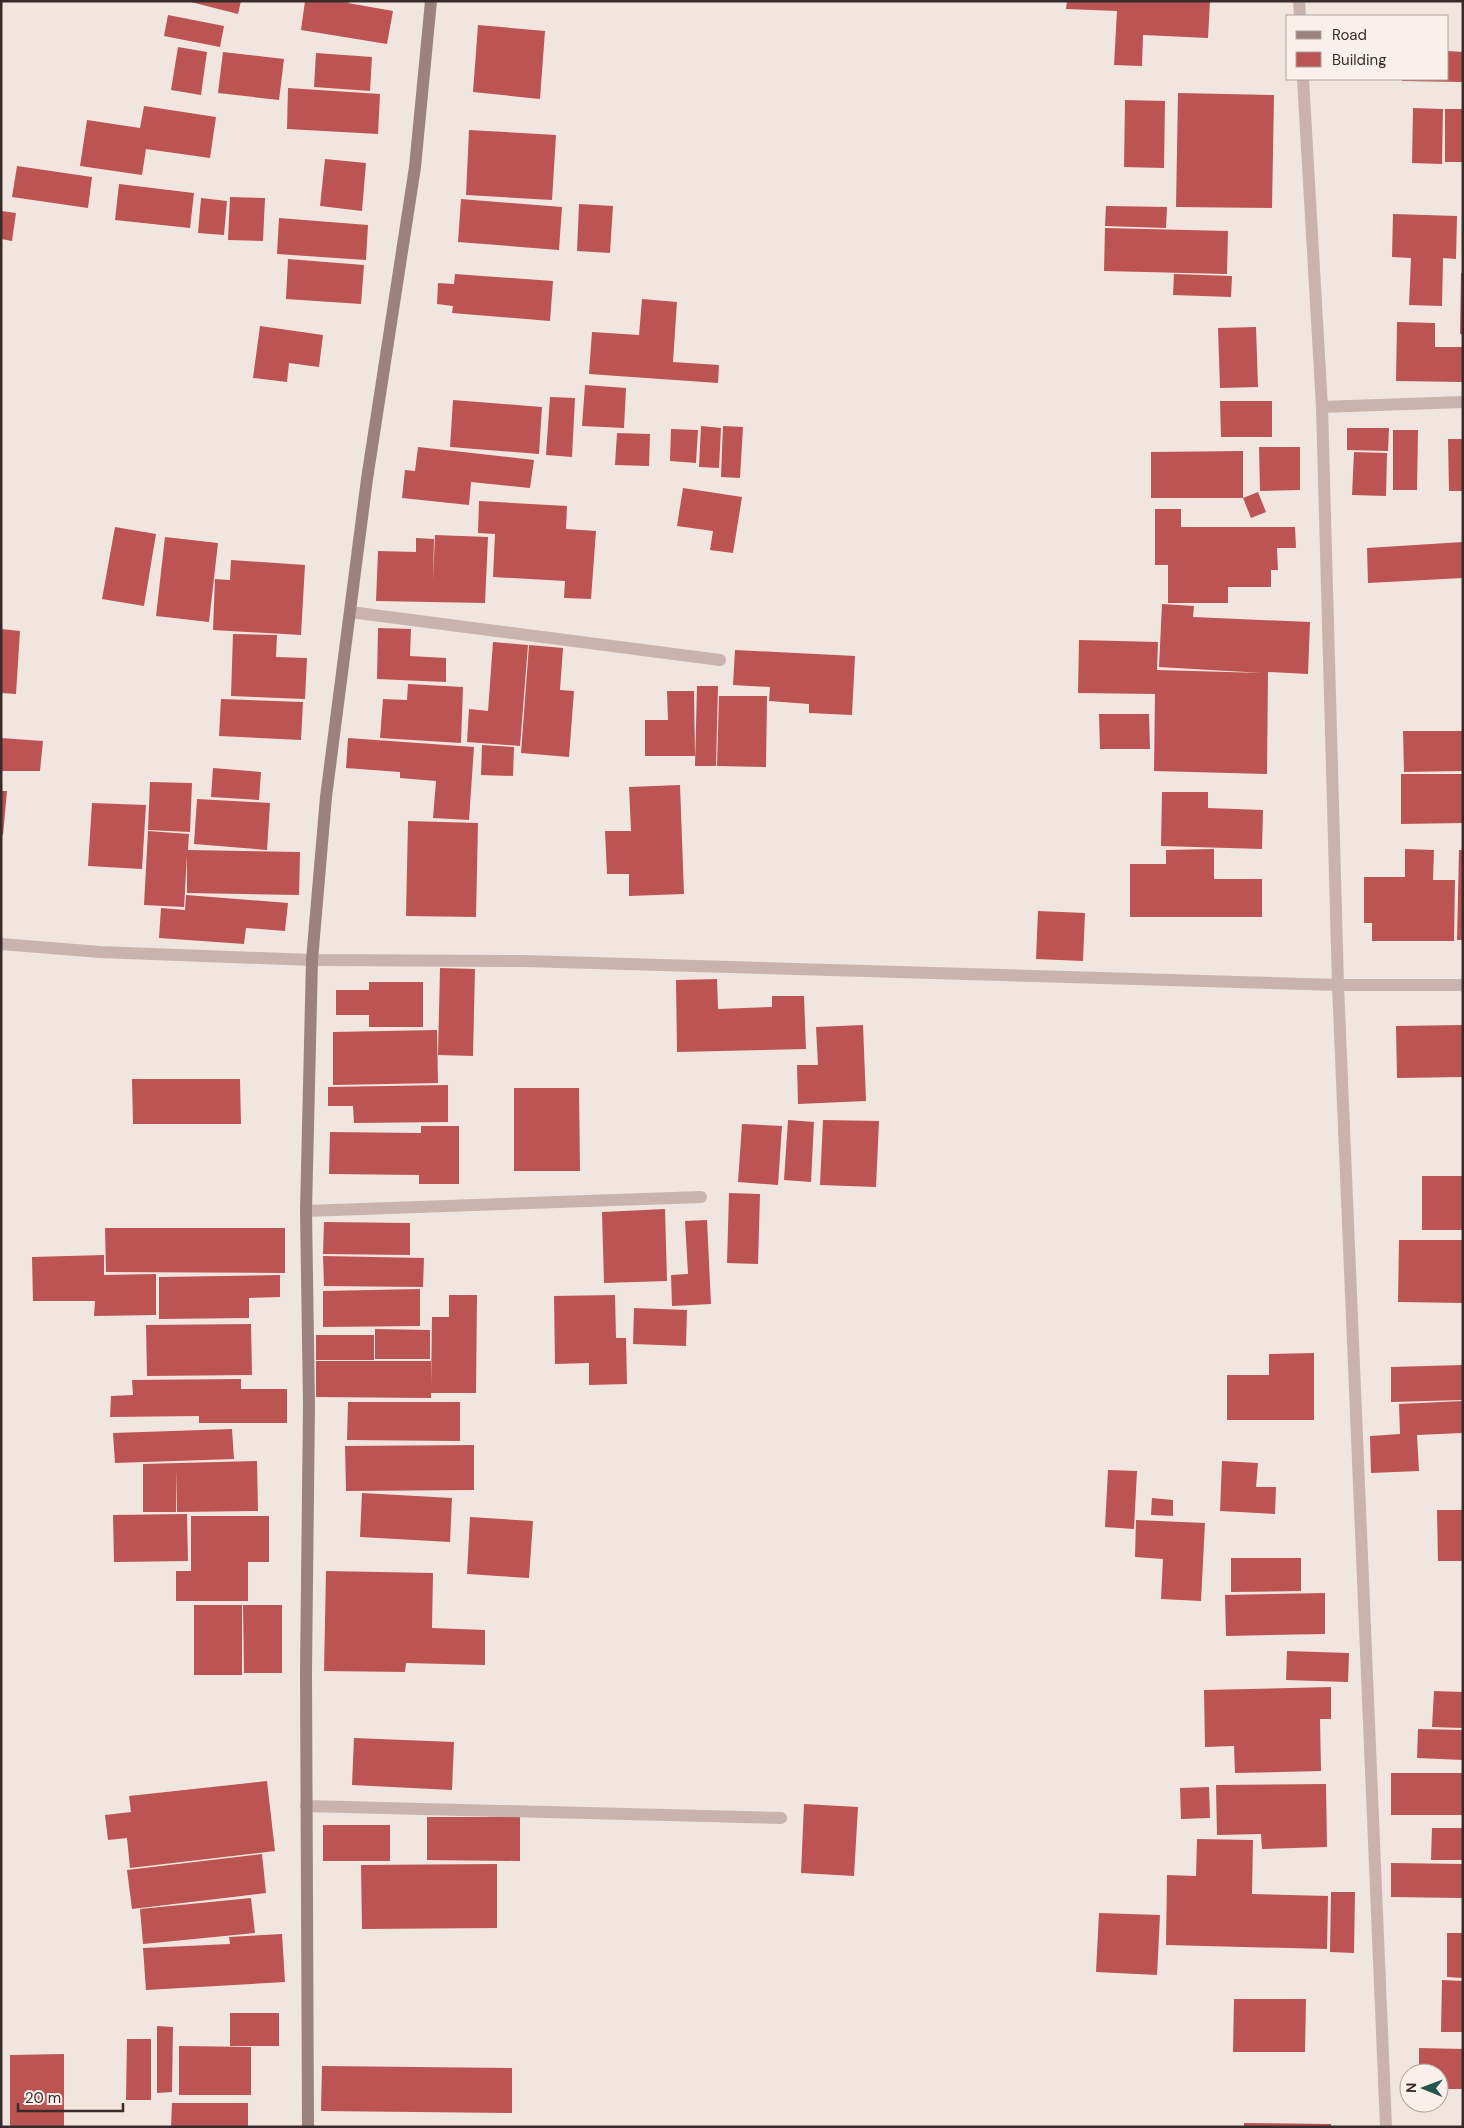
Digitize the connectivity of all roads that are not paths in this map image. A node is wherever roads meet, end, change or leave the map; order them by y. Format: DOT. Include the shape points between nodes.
graph roads {
  1 [pos="431,1"];
  2 [pos="1299,1"];
  3 [pos="1300,15"];
  4 [pos="1303,80"];
  5 [pos="1463,402"];
  6 [pos="1322,407"];
  7 [pos="350,612"];
  8 [pos="720,660"];
  9 [pos="1,944"];
  10 [pos="312,960"];
  11 [pos="1338,985"];
  12 [pos="1463,985"];
  13 [pos="701,1197"];
  14 [pos="306,1211"];
  15 [pos="306,1806"];
  16 [pos="781,1818"];
  17 [pos="308,2127"];
  18 [pos="1386,2127"];
  1 -- 7 [label="street" via="415,167 367,478"];
  2 -- 3 [label="street"];
  4 -- 6 [label="street"];
  5 -- 6 [label="street"];
  6 -- 11 [label="street"];
  7 -- 8 [label="street"];
  7 -- 10 [label="street" via="326,797"];
  9 -- 10 [label="street" via="100,952"];
  10 -- 11 [label="street" via="524,961"];
  10 -- 14 [label="street"];
  11 -- 12 [label="street"];
  11 -- 18 [label="street"];
  13 -- 14 [label="street"];
  14 -- 15 [label="street" via="309,1404"];
  15 -- 16 [label="street"];
  15 -- 17 [label="street"];
}
